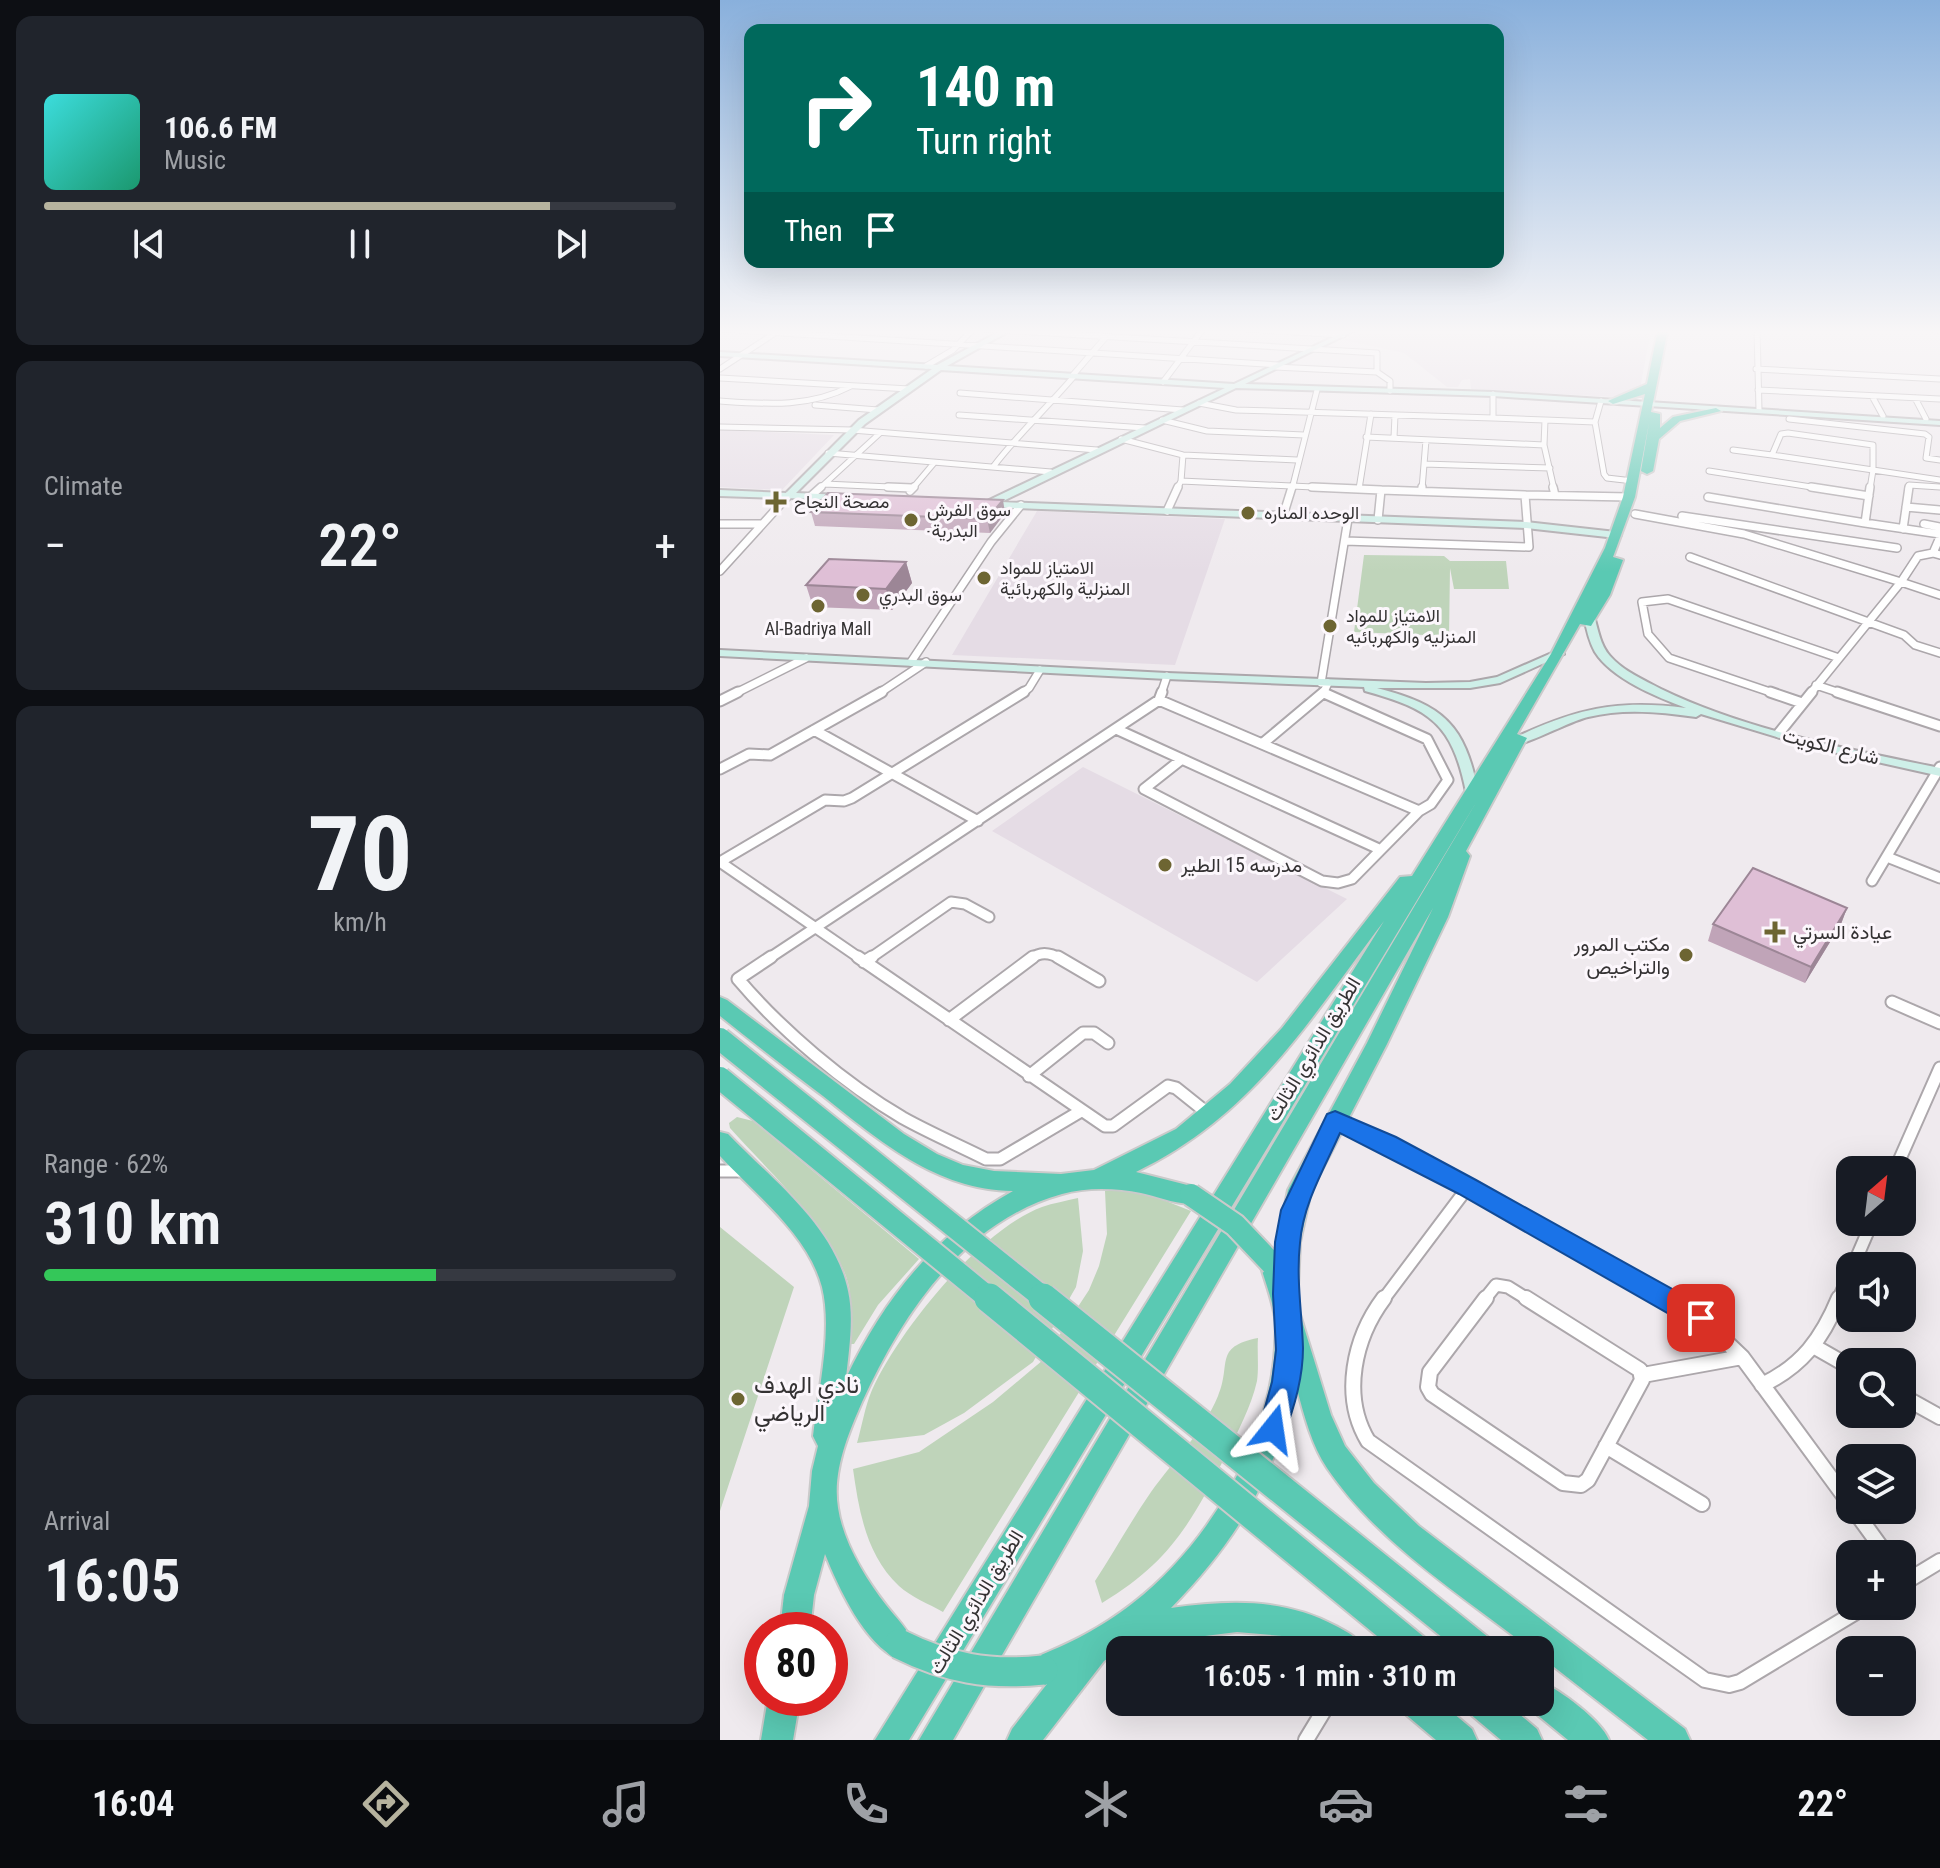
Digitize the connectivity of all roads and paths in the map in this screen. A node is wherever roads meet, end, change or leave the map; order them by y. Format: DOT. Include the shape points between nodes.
graph roads {
  1 [pos="878,410"];
  2 [pos="1045,410"];
  3 [pos="1183,410"];
  4 [pos="1241,410"];
  5 [pos="1493,410"];
  6 [pos="1602,410"];
  7 [pos="1649,410"];
  8 [pos="1650,410"];
  9 [pos="1703,410"];
  10 [pos="1763,410"];
  11 [pos="1880,410"];
  12 [pos="1921,410"];
  13 [pos="1716,411"];
  14 [pos="1310,413"];
  15 [pos="1371,414"];
  16 [pos="959,415"];
  17 [pos="1395,415"];
  18 [pos="1883,416"];
  19 [pos="1493,418"];
  20 [pos="1789,419"];
  21 [pos="1926,419"];
  22 [pos="1162,420"];
  23 [pos="1545,420"];
  24 [pos="1036,421"];
  25 [pos="1940,421"];
  26 [pos="1595,422"];
  27 [pos="720,427"];
  28 [pos="1145,428"];
  29 [pos="852,430"];
  30 [pos="880,433"];
  31 [pos="1304,435"];
  32 [pos="1366,437"];
  33 [pos="1394,438"];
  34 [pos="1654,438"];
  35 [pos="1121,439"];
  36 [pos="1426,440"];
  37 [pos="1013,442"];
  38 [pos="1544,445"];
  39 [pos="1097,450"];
  40 [pos="1733,450"];
  41 [pos="828,453"];
  42 [pos="1183,455"];
  43 [pos="1772,455"];
  44 [pos="858,456"];
  45 [pos="1297,460"];
  46 [pos="1940,460"];
  47 [pos="934,463"];
  48 [pos="1424,464"];
  49 [pos="993,467"];
  50 [pos="1550,468"];
  51 [pos="1873,470"];
  52 [pos="1709,471"];
  53 [pos="1051,472"];
  54 [pos="1607,478"];
  55 [pos="1940,480"];
  56 [pos="1181,481"];
  57 [pos="1633,481"];
  58 [pos="825,484"];
  59 [pos="851,486"];
  60 [pos="1294,486"];
  61 [pos="1940,487"];
  62 [pos="912,488"];
  63 [pos="1359,489"];
  64 [pos="1381,490"];
  65 [pos="1422,491"];
  66 [pos="720,493"];
  67 [pos="1525,495"];
  68 [pos="1555,495"];
  69 [pos="788,496"];
  70 [pos="811,496"];
  71 [pos="1610,496"];
  72 [pos="1869,496"];
  73 [pos="1629,497"];
  74 [pos="1708,497"];
  75 [pos="840,498"];
  76 [pos="855,498"];
  77 [pos="901,500"];
  78 [pos="915,501"];
  79 [pos="973,503"];
  80 [pos="988,504"];
  81 [pos="1021,505"];
  82 [pos="1906,507"];
  83 [pos="1940,510"];
  84 [pos="1167,511"];
  85 [pos="1635,514"];
  86 [pos="1283,516"];
  87 [pos="1682,516"];
  88 [pos="1348,519"];
  89 [pos="1378,520"];
  90 [pos="1865,523"];
  91 [pos="720,524"];
  92 [pos="762,524"];
  93 [pos="1924,524"];
  94 [pos="1526,525"];
  95 [pos="1940,527"];
  96 [pos="1903,529"];
  97 [pos="1795,533"];
  98 [pos="1616,535"];
  99 [pos="1809,535"];
  100 [pos="1940,536"];
  101 [pos="1345,541"];
  102 [pos="1784,546"];
  103 [pos="1897,548"];
  104 [pos="1798,549"];
  105 [pos="1937,554"];
  106 [pos="1690,557"];
  107 [pos="1860,559"];
  108 [pos="1852,566"];
  109 [pos="721,569"];
  110 [pos="1901,582"];
  111 [pos="1940,595"];
  112 [pos="1589,616"];
  113 [pos="1870,621"];
  114 [pos="720,653"];
  115 [pos="1940,653"];
  116 [pos="1558,654"];
  117 [pos="806,658"];
  118 [pos="1839,658"];
  119 [pos="911,662"];
  120 [pos="926,662"];
  121 [pos="1040,670"];
  122 [pos="1167,676"];
  123 [pos="1816,685"];
  124 [pos="1329,686"];
  125 [pos="1159,700"];
  126 [pos="720,701"];
  127 [pos="1802,703"];
  128 [pos="1724,716"];
  129 [pos="1940,726"];
  130 [pos="1116,729"];
  131 [pos="814,730"];
  132 [pos="1779,733"];
  133 [pos="1516,742"];
  134 [pos="1262,744"];
  135 [pos="1182,759"];
  136 [pos="720,769"];
  137 [pos="893,774"];
  138 [pos="1937,774"];
  139 [pos="1472,792"];
  140 [pos="1419,811"];
  141 [pos="978,821"];
  142 [pos="1467,834"];
  143 [pos="1442,840"];
  144 [pos="1379,849"];
  145 [pos="1887,857"];
  146 [pos="1940,878"];
  147 [pos="1872,881"];
  148 [pos="989,917"];
  149 [pos="816,928"];
  150 [pos="864,962"];
  151 [pos="1099,981"];
  152 [pos="1892,1002"];
  153 [pos="720,1005"];
  154 [pos="949,1020"];
  155 [pos="1940,1023"];
  156 [pos="720,1039"];
  157 [pos="1108,1043"];
  158 [pos="1940,1068"];
  159 [pos="1029,1076"];
  160 [pos="720,1078"];
  161 [pos="1081,1111"];
  162 [pos="1211,1116"];
  163 [pos="1335,1121"];
  164 [pos="720,1141"];
  165 [pos="1901,1156"];
  166 [pos="720,1171"];
  167 [pos="747,1171"];
  168 [pos="1085,1181"];
  169 [pos="1468,1187"];
  170 [pos="1836,1303"];
  171 [pos="1287,1305"];
  172 [pos="1815,1347"];
  173 [pos="1742,1357"];
  174 [pos="1836,1359"];
  175 [pos="1643,1375"];
  176 [pos="1762,1385"];
  177 [pos="1916,1404"];
  178 [pos="1940,1417"];
  179 [pos="1606,1446"];
  180 [pos="826,1463"];
  181 [pos="1836,1485"];
  182 [pos="1702,1504"];
  183 [pos="823,1506"];
  184 [pos="1940,1561"];
  185 [pos="1916,1574"];
  186 [pos="798,1612"];
  187 [pos="1843,1620"];
  188 [pos="1113,1636"];
  189 [pos="1130,1636"];
  190 [pos="1323,1636"];
  191 [pos="1400,1636"];
  192 [pos="1464,1636"];
  193 [pos="1106,1641"];
  194 [pos="1106,1642"];
  195 [pos="1554,1708"];
  196 [pos="781,1716"];
  197 [pos="1321,1716"];
  198 [pos="1432,1716"];
  199 [pos="1497,1716"];
  200 [pos="777,1740"];
  201 [pos="891,1740"];
  202 [pos="935,1740"];
  203 [pos="1023,1740"];
  204 [pos="1306,1740"];
  205 [pos="1461,1740"];
  206 [pos="1526,1740"];
  207 [pos="1593,1740"];
  208 [pos="1674,1740"];
  1 -- 29 [label="street"];
  2 -- 24 [label="street"];
  3 -- 22 [label="street"];
  4 -- 14 [label="street"];
  5 -- 19 [label="street"];
  6 -- 26 [label="street"];
  7 -- 57 [label="highway, الطريق الدائري الثالث"];
  8 -- 34 [label="highway, الطريق الدائري الثالث"];
  9 -- 13 [label="street"];
  10 -- 18 [label="street"];
  11 -- 18 [label="street"];
  12 -- 21 [label="street"];
  13 -- 25 [label="street"];
  13 -- 34 [label="highway" via="1677,419"];
  14 -- 15 [label="street"];
  14 -- 31 [label="street"];
  15 -- 17 [label="street"];
  15 -- 32 [label="street"];
  16 -- 24 [label="street"];
  17 -- 19 [label="street"];
  17 -- 33 [label="street"];
  18 -- 21 [label="street"];
  19 -- 23 [label="street"];
  20 -- 46 [label="street" via="1925,434 1926,458"];
  21 -- 25 [label="street"];
  22 -- 28 [label="street"];
  22 -- 31 [label="street" via="1207,431"];
  23 -- 26 [label="street"];
  23 -- 38 [label="street"];
  24 -- 28 [label="street"];
  24 -- 37 [label="street"];
  26 -- 54 [label="street"];
  27 -- 29 [label="street"];
  28 -- 35 [label="street"];
  29 -- 30 [label="street"];
  29 -- 41 [label="street"];
  30 -- 37 [label="street"];
  30 -- 44 [label="street"];
  31 -- 45 [label="street"];
  32 -- 33 [label="street"];
  32 -- 63 [label="street"];
  33 -- 36 [label="street"];
  34 -- 85 [label="highway, الطريق الدائري الثالث"];
  35 -- 39 [label="street"];
  35 -- 42 [label="street"];
  36 -- 38 [label="street"];
  36 -- 48 [label="street"];
  37 -- 39 [label="street"];
  37 -- 49 [label="street"];
  38 -- 50 [label="street"];
  39 -- 53 [label="street"];
  40 -- 43 [label="street"];
  41 -- 44 [label="street"];
  41 -- 69 [label="street"];
  42 -- 45 [label="street"];
  42 -- 56 [label="street"];
  43 -- 51 [label="street"];
  43 -- 51 [label="street" via="1784,433 1870,443 1875,446"];
  44 -- 47 [label="street"];
  44 -- 58 [label="street"];
  45 -- 60 [label="street"];
  47 -- 49 [label="street"];
  47 -- 62 [label="street"];
  48 -- 50 [label="street"];
  48 -- 65 [label="street"];
  49 -- 53 [label="street"];
  50 -- 68 [label="street"];
  51 -- 55 [label="street"];
  51 -- 72 [label="street"];
  52 -- 72 [label="street"];
  53 -- 80 [label="street"];
  54 -- 57 [label="street"];
  54 -- 71 [label="street"];
  56 -- 60 [label="street"];
  56 -- 84 [label="street"];
  57 -- 73 [label="highway, الطريق الدائري الثالث"];
  58 -- 59 [label="street"];
  58 -- 70 [label="street"];
  59 -- 62 [label="street"];
  59 -- 75 [label="street"];
  60 -- 63 [label="street"];
  60 -- 86 [label="street"];
  61 -- 82 [label="street" via="1909,485"];
  62 -- 77 [label="street"];
  63 -- 64 [label="street"];
  64 -- 65 [label="street"];
  64 -- 89 [label="street"];
  65 -- 67 [label="street"];
  66 -- 69 [label="street"];
  67 -- 68 [label="street"];
  67 -- 94 [label="street"];
  68 -- 71 [label="street"];
  69 -- 70 [label="street"];
  69 -- 92 [label="street"];
  70 -- 75 [label="street"];
  71 -- 73 [label="street"];
  72 -- 90 [label="street"];
  73 -- 98 [label="highway, الطريق الدائري الثالث"];
  74 -- 90 [label="street"];
  75 -- 76 [label="street"];
  77 -- 78 [label="street"];
  79 -- 80 [label="street"];
  80 -- 81 [label="street"];
  81 -- 84 [label="street"];
  81 -- 119 [label="street"];
  82 -- 83 [label="street"];
  82 -- 96 [label="street"];
  84 -- 86 [label="street"];
  85 -- 102 [label="street" via="1720,528"];
  85 -- 112 [label="highway, الطريق الدائري الثالث" via="1603,595"];
  86 -- 88 [label="street"];
  87 -- 97 [label="street"];
  88 -- 89 [label="street"];
  88 -- 101 [label="street"];
  89 -- 94 [label="street"];
  90 -- 96 [label="street"];
  91 -- 92 [label="street"];
  92 -- 109 [label="street"];
  93 -- 95 [label="street"];
  94 -- 98 [label="street"];
  94 -- 101 [label="street" via="1529,547"];
  96 -- 100 [label="street"];
  97 -- 99 [label="street"];
  97 -- 102 [label="street"];
  98 -- 116 [label="highway, الطريق الدائري الثالث"];
  99 -- 103 [label="street"];
  99 -- 104 [label="street"];
  100 -- 105 [label="street"];
  101 -- 124 [label="street"];
  102 -- 104 [label="street"];
  104 -- 108 [label="street"];
  105 -- 110 [label="street" via="1918,556"];
  106 -- 113 [label="street"];
  107 -- 108 [label="street"];
  108 -- 110 [label="street"];
  110 -- 111 [label="street"];
  110 -- 113 [label="street"];
  112 -- 128 [label="street, شارع الكويت" via="1600,651 1626,675"];
  112 -- 133 [label="highway, الطريق الدائري الثالث"];
  113 -- 115 [label="street"];
  113 -- 118 [label="street"];
  114 -- 117 [label="street"];
  116 -- 124 [label="street" via="1500,680 1470,685"];
  116 -- 139 [label="highway, الطريق الدائري الثالث"];
  117 -- 119 [label="street"];
  117 -- 126 [label="street"];
  118 -- 123 [label="street"];
  118 -- 127 [label="street" via="1668,599 1642,602 1645,632 1669,658"];
  119 -- 120 [label="street"];
  120 -- 121 [label="street"];
  120 -- 131 [label="street"];
  121 -- 122 [label="street"];
  121 -- 137 [label="street" via="1020,695"];
  122 -- 124 [label="street"];
  122 -- 125 [label="street"];
  123 -- 127 [label="street"];
  123 -- 129 [label="street"];
  124 -- 134 [label="street"];
  124 -- 139 [label="street" via="1398,697 1440,719 1461,744"];
  124 -- 140 [label="street" via="1427,739 1448,780"];
  125 -- 130 [label="street"];
  125 -- 134 [label="street"];
  127 -- 132 [label="street"];
  128 -- 132 [label="street, شارع الكويت"];
  128 -- 133 [label="street, شارع الكويت" via="1609,707 1567,717"];
  130 -- 135 [label="street"];
  130 -- 141 [label="street"];
  131 -- 136 [label="street" via="770,755 749,754"];
  131 -- 137 [label="street"];
  132 -- 138 [label="street, شارع الكويت"];
  133 -- 142 [label="highway, الطريق الدائري الثالث"];
  134 -- 140 [label="street"];
  135 -- 144 [label="street"];
  135 -- 144 [label="street" via="1144,789 1322,881 1352,879"];
  137 -- 141 [label="street"];
  137 -- 149 [label="street" via="848,800 825,800 720,862"];
  138 -- 145 [label="street"];
  139 -- 143 [label="highway, الطريق الدائري الثالث"];
  140 -- 144 [label="street"];
  141 -- 149 [label="street"];
  142 -- 163 [label="highway" via="1439,917"];
  142 -- 202 [label="highway, الطريق الدائري الثالث"];
  143 -- 162 [label="highway" via="1264,1060"];
  143 -- 201 [label="highway, الطريق الدائري الثالث"];
  145 -- 146 [label="street"];
  145 -- 147 [label="street"];
  148 -- 150 [label="street" via="951,902"];
  149 -- 150 [label="street"];
  149 -- 161 [label="street" via="738,981 765,1011 856,1086 902,1117 993,1160"];
  150 -- 154 [label="street"];
  151 -- 154 [label="street" via="1053,954 1037,954"];
  152 -- 155 [label="street"];
  153 -- 168 [label="highway" via="929,1161 994,1181"];
  154 -- 159 [label="street"];
  156 -- 192 [label="highway, bridge"];
  157 -- 159 [label="street" via="1094,1033 1083,1033"];
  158 -- 165 [label="street"];
  159 -- 161 [label="street"];
  160 -- 191 [label="highway, bridge"];
  161 -- 162 [label="street" via="1109,1127 1172,1086"];
  162 -- 168 [label="highway" via="1157,1153"];
  163 -- 169 [label="street"];
  163 -- 171 [label="highway" via="1293,1210"];
  164 -- 167 [label="highway"];
  166 -- 167 [label="street"];
  167 -- 180 [label="highway" via="819,1250 831,1273 836,1316"];
  168 -- 171 [label="highway, bridge" via="1143,1183 1191,1195 1227,1216 1272,1264"];
  168 -- 180 [label="highway" via="1045,1189 993,1214 930,1268 863,1370"];
  169 -- 173 [label="street" via="1686,1307"];
  169 -- 187 [label="street" via="1360,1338 1355,1408 1359,1430 1368,1441 1718,1685 1740,1682"];
  170 -- 172 [label="street"];
  171 -- 188 [label="highway" via="1290,1350 1285,1382 1273,1429 1251,1478 1185,1574"];
  171 -- 208 [label="highway" via="1318,1416 1335,1456 1364,1493 1409,1536"];
  172 -- 174 [label="street"];
  172 -- 176 [label="street" via="1787,1373"];
  173 -- 175 [label="street"];
  173 -- 176 [label="street"];
  175 -- 179 [label="street"];
  175 -- 179 [label="street" via="1635,1365 1502,1285 1492,1288 1427,1379 1432,1394 1563,1483 1581,1485 1588,1480"];
  176 -- 181 [label="street"];
  177 -- 178 [label="street"];
  179 -- 182 [label="street"];
  180 -- 183 [label="highway"];
  183 -- 186 [label="highway"];
  183 -- 193 [label="highway, bridge" via="843,1568 899,1644 961,1671 1003,1675 1062,1665"];
  184 -- 185 [label="street"];
  189 -- 190 [label="highway" via="1247,1615 1307,1627"];
  194 -- 203 [label="highway"];
  195 -- 207 [label="highway"];
  196 -- 200 [label="highway"];
  197 -- 204 [label="street"];
  198 -- 205 [label="highway"];
  199 -- 206 [label="highway"];
}
